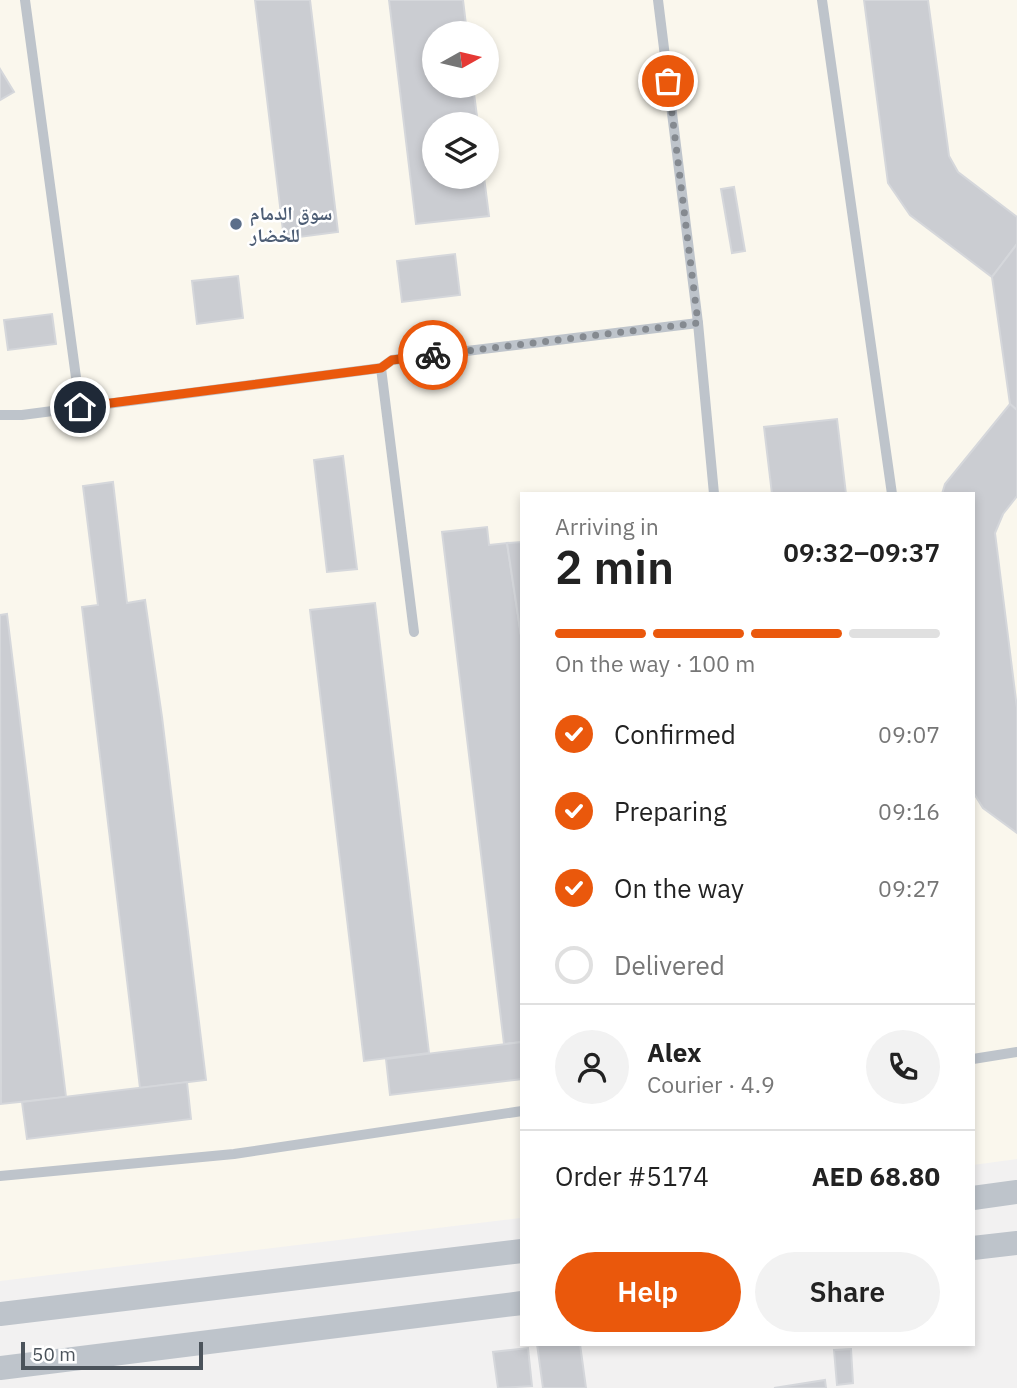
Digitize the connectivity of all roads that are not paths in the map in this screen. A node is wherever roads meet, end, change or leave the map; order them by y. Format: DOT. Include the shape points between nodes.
graph roads {
  1 [pos="24,0"];
  2 [pos="658,0"];
  3 [pos="822,0"];
  4 [pos="698,323"];
  5 [pos="381,368"];
  6 [pos="80,407"];
  7 [pos="0,415"];
  8 [pos="714,492"];
  9 [pos="891,492"];
  10 [pos="414,632"];
  11 [pos="1017,1052"];
  12 [pos="975,1059"];
  13 [pos="520,1111"];
  14 [pos="0,1176"];
  15 [pos="1017,1192"];
  16 [pos="975,1198"];
  17 [pos="1017,1243"];
  18 [pos="975,1248"];
  19 [pos="520,1251"];
  20 [pos="520,1303"];
  21 [pos="0,1314"];
  22 [pos="0,1368"];
  1 -- 6 [label="lane"];
  2 -- 4 [label="lane"];
  3 -- 9 [label="lane"];
  4 -- 5 [label="lane" via="392,360"];
  4 -- 8 [label="lane"];
  5 -- 6 [label="lane"];
  5 -- 10 [label="lane"];
  6 -- 7 [label="lane"];
  11 -- 12 [label="lane"];
  13 -- 14 [label="lane" via="234,1154"];
  15 -- 16 [label="street"];
  17 -- 18 [label="street"];
  19 -- 21 [label="street"];
  20 -- 22 [label="street"];
}
